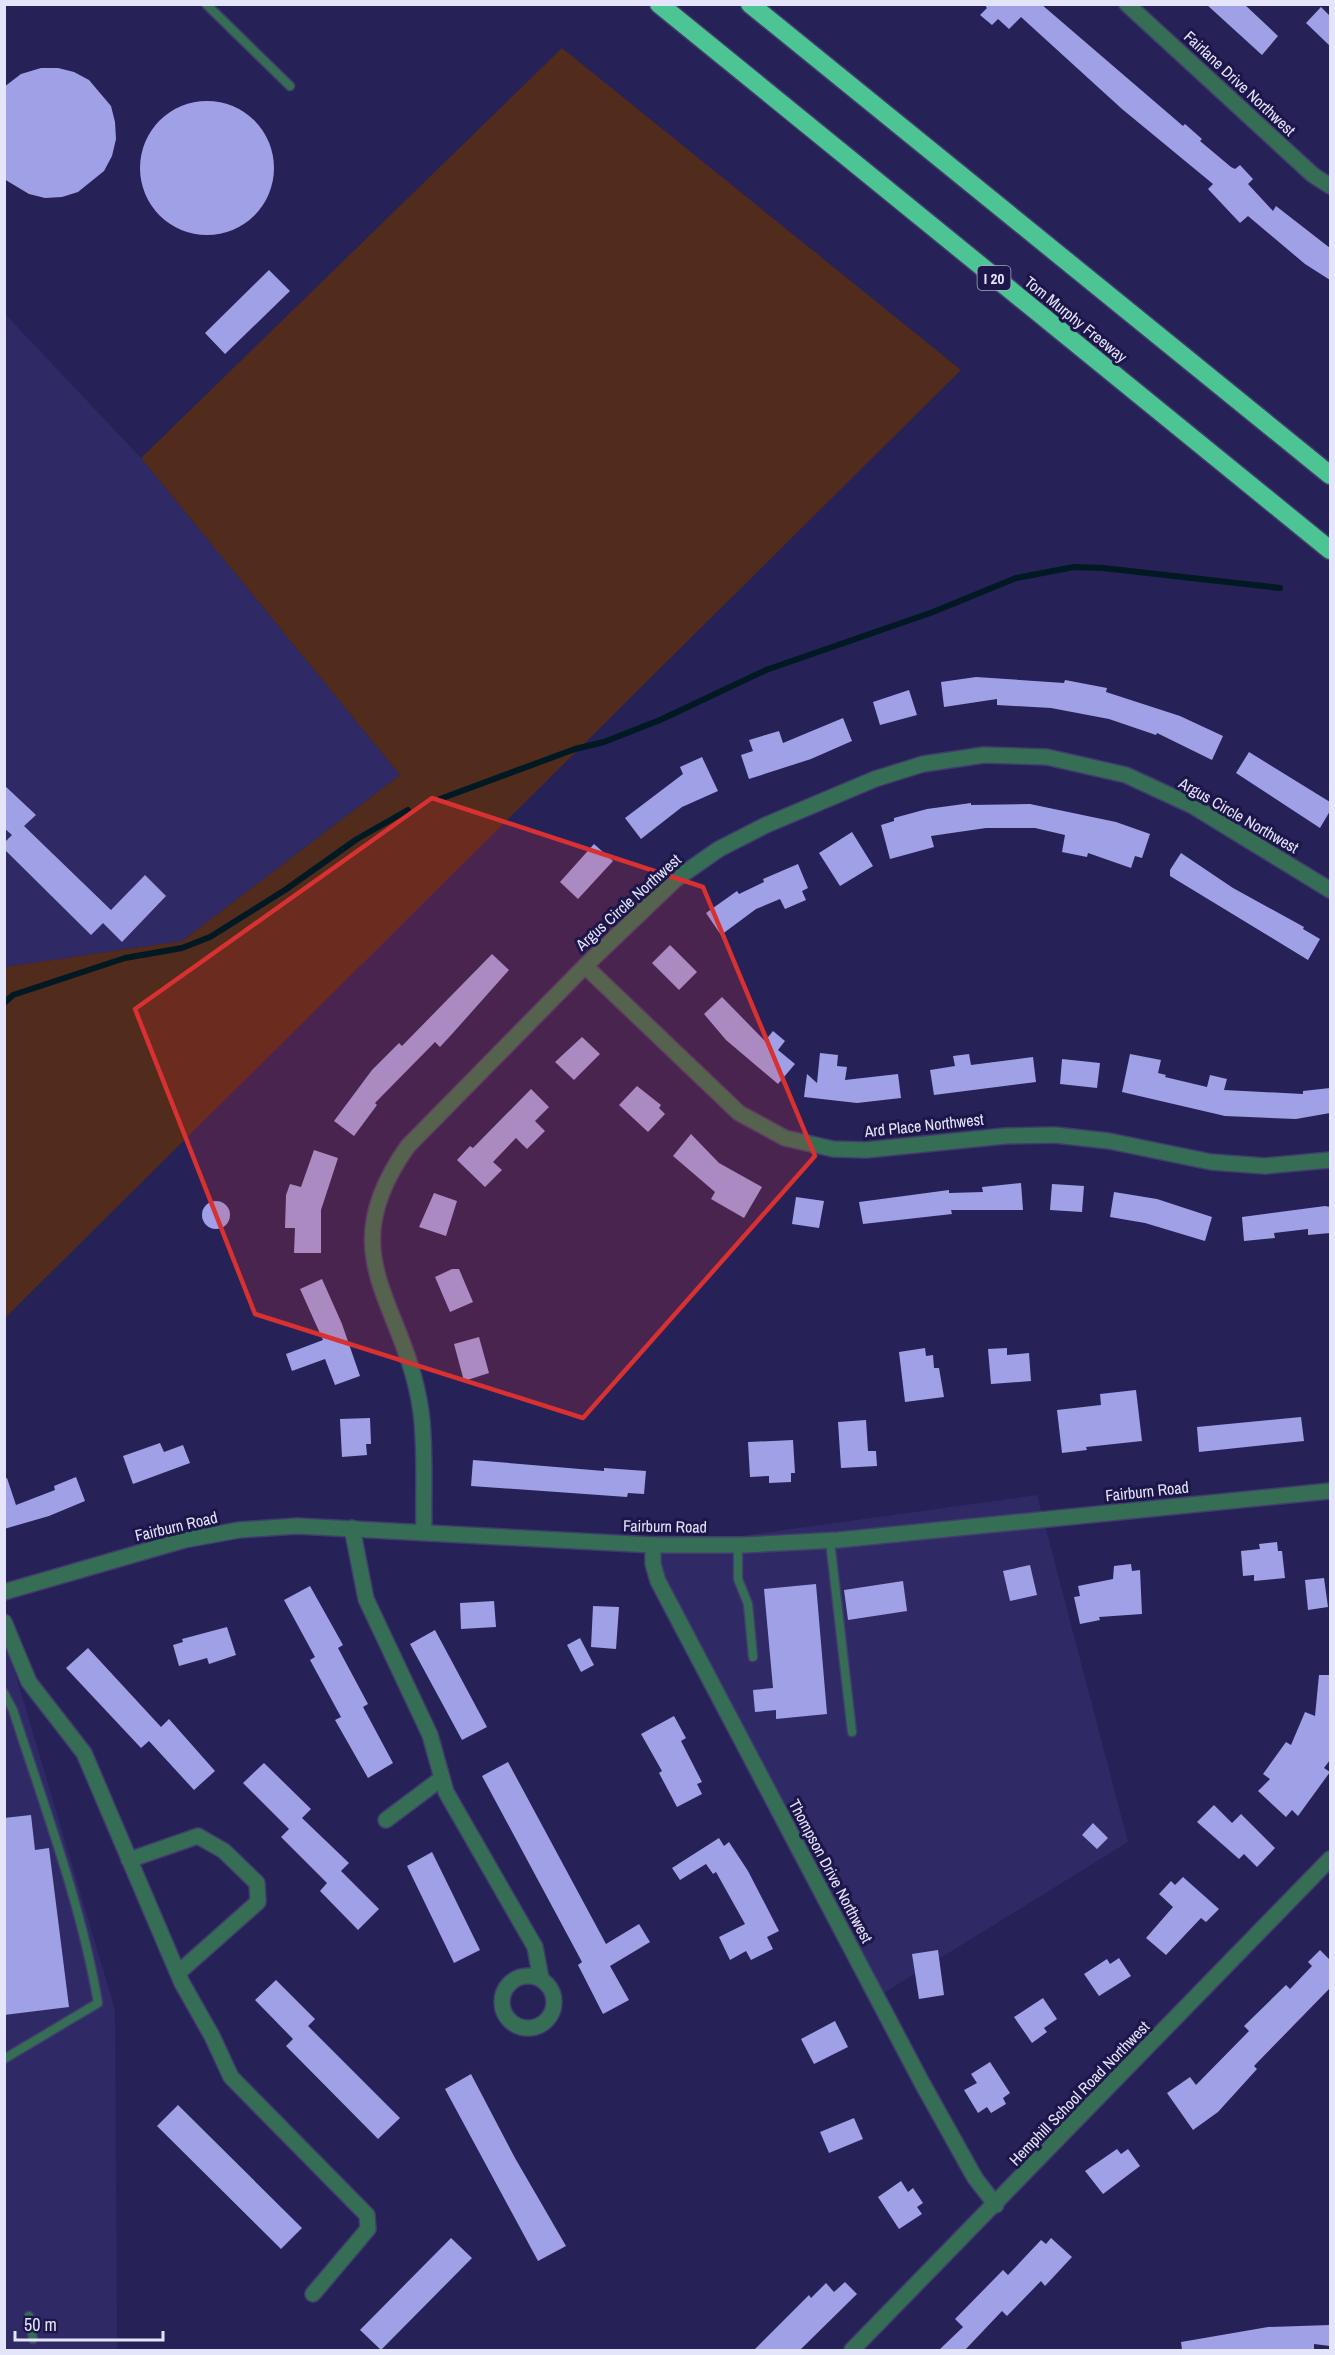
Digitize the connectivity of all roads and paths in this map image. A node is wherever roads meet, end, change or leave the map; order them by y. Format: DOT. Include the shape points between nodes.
graph roads {
  1 [pos="206,4"];
  2 [pos="659,4"];
  3 [pos="750,4"];
  4 [pos="1127,4"];
  5 [pos="291,86"];
  6 [pos="1330,186"];
  7 [pos="1330,475"];
  8 [pos="1330,550"];
  9 [pos="1330,890"];
  10 [pos="585,966"];
  11 [pos="1330,1160"];
  12 [pos="1330,1491"];
  13 [pos="352,1528"];
  14 [pos="424,1531"];
  15 [pos="830,1541"];
  16 [pos="653,1545"];
  17 [pos="738,1545"];
  18 [pos="4,1592"];
  19 [pos="4,1622"];
  20 [pos="753,1657"];
  21 [pos="4,1693"];
  22 [pos="852,1732"];
  23 [pos="442,1778"];
  24 [pos="386,1820"];
  25 [pos="1330,1859"];
  26 [pos="129,1860"];
  27 [pos="178,1973"];
  28 [pos="541,1979"];
  29 [pos="4,2059"];
  30 [pos="996,2205"];
  31 [pos="313,2294"];
  32 [pos="29,2316"];
  33 [pos="33,2339"];
  34 [pos="852,2350"];
  1 -- 5 [label="lane"];
  2 -- 8 [label="highway, Tom Murphy Freeway / I 20"];
  3 -- 7 [label="highway"];
  4 -- 6 [label="street, Fairlane Drive Northwest" via="1313,175"];
  9 -- 10 [label="street, Argus Circle Northwest" via="1193,806 1126,774 1047,757 984,755 923,764 875,779 729,844 676,879"];
  10 -- 11 [label="street, Ard Place Northwest" via="739,1113 785,1138 833,1149 866,1150 1055,1135 1109,1140 1211,1162 1265,1166"];
  10 -- 14 [label="street, Argus Circle Northwest" via="408,1146 388,1173 377,1200 371,1236 374,1270 408,1357 421,1412"];
  12 -- 15 [label="street, Fairburn Road"];
  13 -- 14 [label="street, Fairburn Road"];
  13 -- 18 [label="street, Fairburn Road" via="239,1530 184,1540"];
  13 -- 23 [label="street" via="366,1599 430,1735"];
  14 -- 16 [label="street, Fairburn Road"];
  15 -- 17 [label="street, Fairburn Road"];
  15 -- 22 [label="lane"];
  16 -- 17 [label="street, Fairburn Road"];
  16 -- 30 [label="street, Thompson Drive Northwest" via="658,1581 921,2081 975,2178"];
  17 -- 20 [label="lane" via="738,1579 748,1604"];
  19 -- 26 [label="street" via="30,1682 84,1753"];
  21 -- 29 [label="lane" via="56,1842 98,2003"];
  23 -- 24 [label="street"];
  23 -- 28 [label="street" via="446,1792 535,1947"];
  25 -- 30 [label="street, Hemphill School Road Northwest"];
  26 -- 27 [label="street"];
  26 -- 27 [label="street" via="198,1836 224,1851 257,1883 258,1902"];
  27 -- 31 [label="street" via="231,2077 367,2215 368,2229"];
  30 -- 34 [label="street, Hemphill School Road Northwest"];
  32 -- 33 [label="lane"];
}
